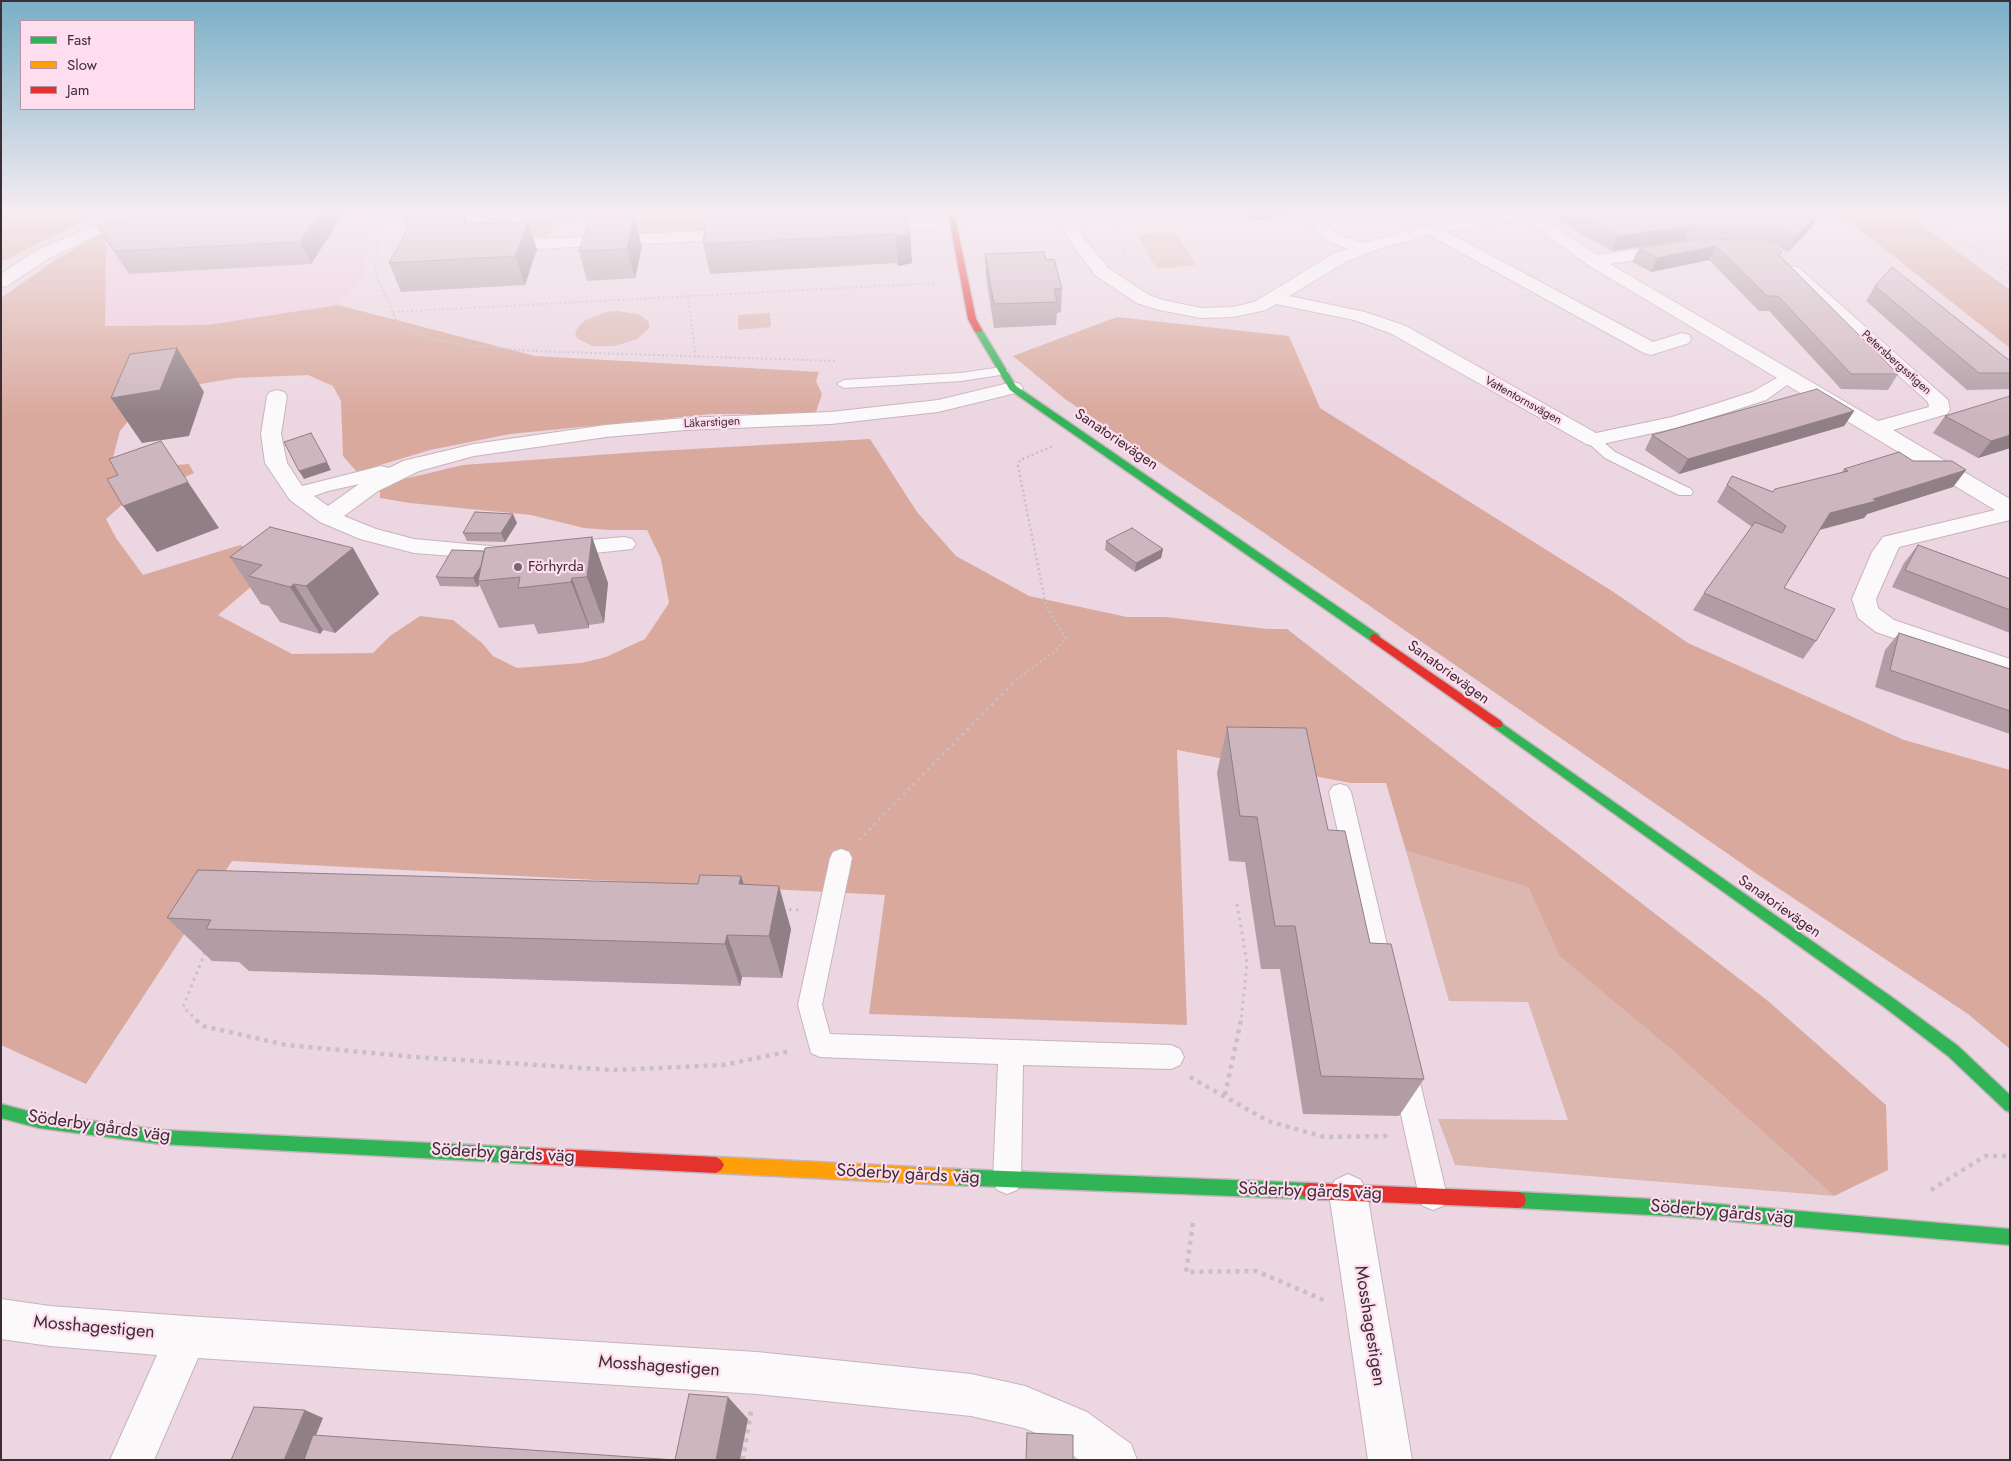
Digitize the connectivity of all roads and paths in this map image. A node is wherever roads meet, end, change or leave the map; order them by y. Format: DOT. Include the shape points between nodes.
graph roads {
  1 [pos="378,280"];
  2 [pos="1114,280"];
  3 [pos="1302,280"];
  4 [pos="1524,280"];
  5 [pos="1626,280"];
  6 [pos="1804,280"];
  7 [pos="965,282"];
  8 [pos="688,297"];
  9 [pos="1272,298"];
  10 [pos="393,312"];
  11 [pos="1682,339"];
  12 [pos="696,358"];
  13 [pos="839,361"];
  14 [pos="1008,379"];
  15 [pos="844,384"];
  16 [pos="1778,384"];
  17 [pos="277,396"];
  18 [pos="1874,429"];
  19 [pos="1081,434"];
  20 [pos="1593,440"];
  21 [pos="410,466"];
  22 [pos="1684,492"];
  23 [pos="298,495"];
  24 [pos="2010,511"];
  25 [pos="328,517"];
  26 [pos="624,544"];
  27 [pos="535,551"];
  28 [pos="508,552"];
  29 [pos="2010,669"];
  30 [pos="1340,792"];
  31 [pos="842,858"];
  32 [pos="1237,904"];
  33 [pos="779,909"];
  34 [pos="828,910"];
  35 [pos="208,947"];
  36 [pos="1385,988"];
  37 [pos="820,1045"];
  38 [pos="1400,1050"];
  39 [pos="1011,1053"];
  40 [pos="1171,1057"];
  41 [pos="1225,1095"];
  42 [pos="2010,1105"];
  43 [pos="1,1111"];
  44 [pos="1418,1132"];
  45 [pos="1007,1180"];
  46 [pos="1199,1188"];
  47 [pos="1348,1193"];
  48 [pos="1433,1196"];
  49 [pos="2010,1237"];
  50 [pos="1366,1305"];
  51 [pos="1,1318"];
  52 [pos="186,1337"];
  53 [pos="757,1373"];
  54 [pos="132,1460"];
  55 [pos="743,1460"];
  56 [pos="1115,1460"];
  57 [pos="1390,1460"];
  1 -- 10 [label="path"];
  2 -- 9 [label="street" via="1143,299 1201,313 1250,309"];
  3 -- 9 [label="street"];
  4 -- 11 [label="street" via="1651,349"];
  5 -- 18 [label="street"];
  6 -- 18 [label="street, Petersbergsstigen" via="1938,400 1940,410"];
  7 -- 8 [label="path"];
  7 -- 14 [label="street, Sanatorievägen" via="972,319"];
  8 -- 10 [label="path"];
  8 -- 12 [label="path"];
  9 -- 20 [label="street, Vattentornsvägen" via="1359,316 1399,330"];
  10 -- 12 [label="path" via="398,324 405,329 451,343 533,351"];
  12 -- 13 [label="path"];
  14 -- 15 [label="lane" via="961,377"];
  14 -- 19 [label="street, Sanatorievägen"];
  14 -- 21 [label="street, Läkarstigen" via="938,406 831,418 685,424 542,439 474,450"];
  16 -- 20 [label="street" via="1759,396 1719,409"];
  17 -- 23 [label="street" via="271,434 276,463"];
  18 -- 24 [label="street"];
  19 -- 31 [label="path" via="1020,460 1018,466 1046,606 1066,638 1054,652 1024,672"];
  19 -- 42 [label="street, Sanatorievägen" via="1290,578 1888,1002 1953,1052"];
  20 -- 22 [label="lane" via="1610,454"];
  21 -- 23 [label="street, Läkarstigen" via="321,486"];
  21 -- 25 [label="street, Läkarstigen" via="370,486"];
  23 -- 25 [label="street"];
  24 -- 29 [label="street" via="1891,542 1864,599 1867,612 1885,626"];
  25 -- 28 [label="street" via="368,534 414,546"];
  26 -- 27 [label="street"];
  30 -- 36 [label="lane"];
  31 -- 34 [label="lane"];
  32 -- 41 [label="path" via="1247,963 1242,1015"];
  33 -- 34 [label="path"];
  34 -- 37 [label="lane" via="810,1005"];
  35 -- 37 [label="path" via="183,1007 203,1026 286,1044 415,1057 614,1070 723,1065"];
  37 -- 39 [label="lane"];
  38 -- 44 [label="lane"];
  39 -- 40 [label="lane"];
  39 -- 45 [label="lane"];
  40 -- 41 [label="path" via="1184,1074"];
  41 -- 44 [label="path" via="1268,1121 1324,1137 1373,1138"];
  43 -- 45 [label="street, Söderby gårds väg" via="39,1121 161,1137"];
  44 -- 48 [label="lane"];
  45 -- 46 [label="street, Söderby gårds väg"];
  46 -- 47 [label="street, Söderby gårds väg"];
  46 -- 50 [label="path" via="1186,1272 1256,1271 1328,1302"];
  47 -- 48 [label="street, Söderby gårds väg"];
  47 -- 50 [label="street, Mosshagestigen"];
  48 -- 49 [label="street, Söderby gårds väg" via="1670,1208"];
  50 -- 57 [label="street, Mosshagestigen"];
  51 -- 52 [label="street, Mosshagestigen" via="50,1326"];
  52 -- 53 [label="street, Mosshagestigen"];
  52 -- 54 [label="street"];
  53 -- 55 [label="path"];
  53 -- 56 [label="street, Mosshagestigen" via="971,1395 1025,1407 1072,1427"];
}
